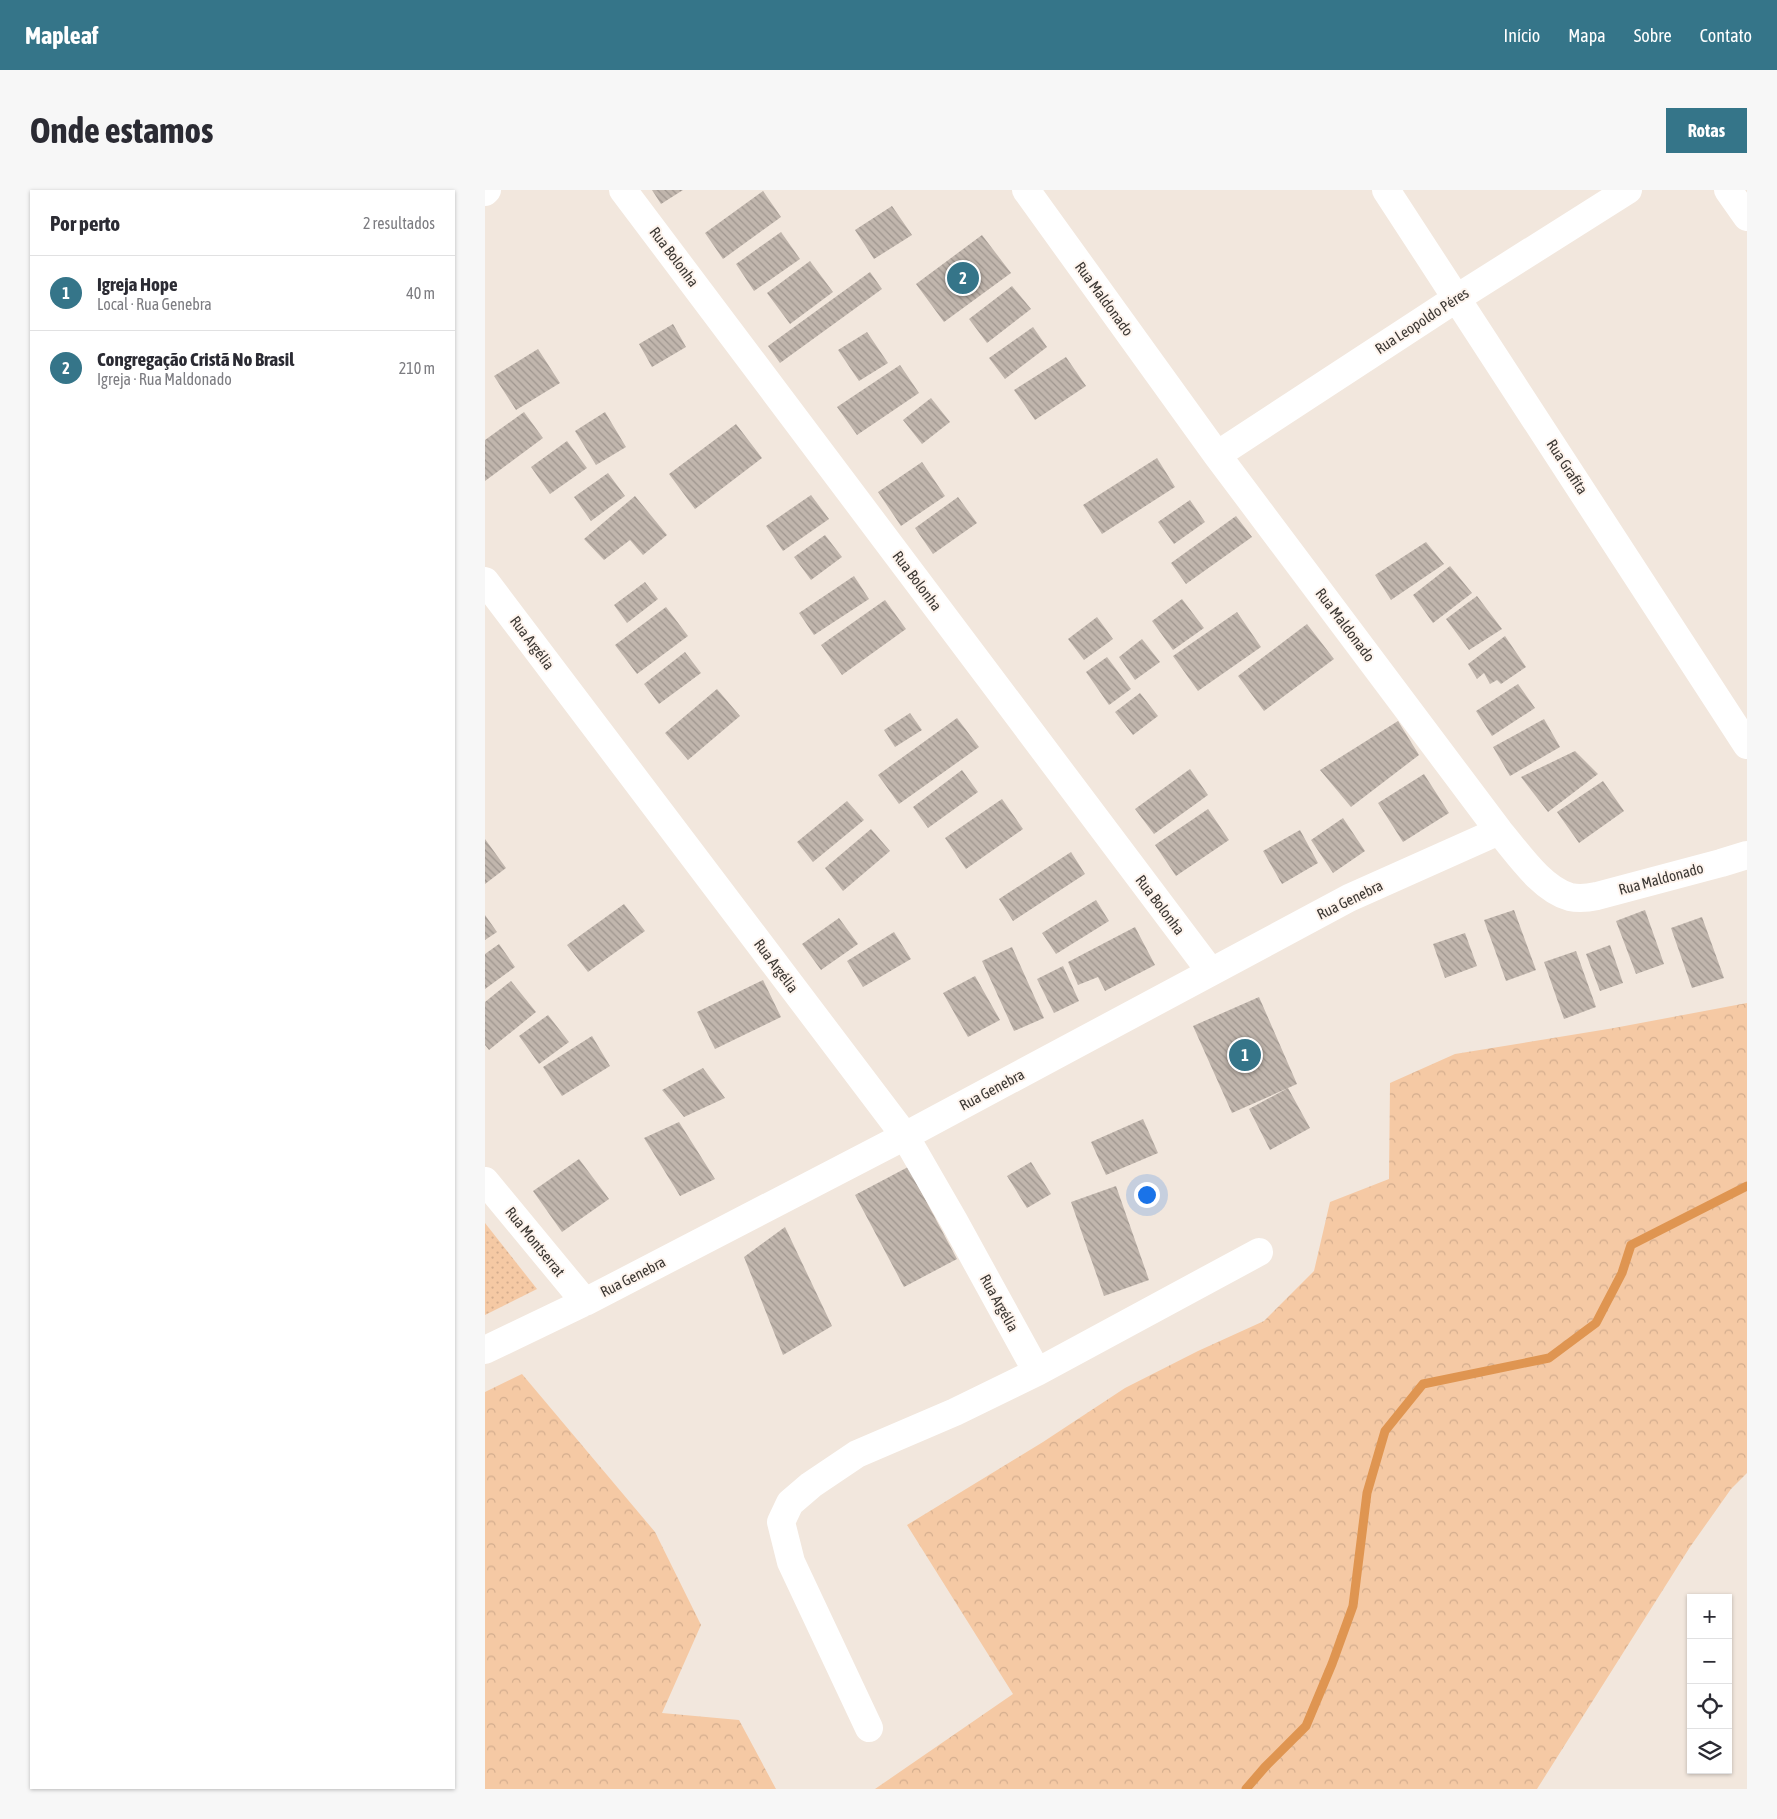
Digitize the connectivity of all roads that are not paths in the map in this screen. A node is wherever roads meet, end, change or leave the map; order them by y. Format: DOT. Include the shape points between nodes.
graph roads {
  1 [pos="623,190"];
  2 [pos="1026,190"];
  3 [pos="1386,190"];
  4 [pos="1628,190"];
  5 [pos="1729,190"];
  6 [pos="1747,217"];
  7 [pos="1457,298"];
  8 [pos="1217,455"];
  9 [pos="485,581"];
  10 [pos="1747,745"];
  11 [pos="1499,831"];
  12 [pos="1747,855"];
  13 [pos="1211,972"];
  14 [pos="905,1136"];
  15 [pos="485,1181"];
  16 [pos="1259,1252"];
  17 [pos="585,1302"];
  18 [pos="485,1350"];
  19 [pos="1037,1372"];
  20 [pos="869,1728"];
  1 -- 13 [label="street, Rua Bolonha"];
  2 -- 8 [label="street, Rua Maldonado"];
  3 -- 7 [label="street, Rua Grafita"];
  4 -- 7 [label="street, Rua Leopoldo Péres"];
  5 -- 6 [label="street"];
  7 -- 8 [label="street, Rua Leopoldo Péres"];
  7 -- 10 [label="street, Rua Grafita"];
  8 -- 11 [label="street, Rua Maldonado"];
  9 -- 14 [label="street, Rua Argélia"];
  11 -- 12 [label="street, Rua Maldonado" via="1541,880 1568,896 1581,898"];
  11 -- 13 [label="street, Rua Genebra" via="1349,898"];
  13 -- 14 [label="street, Rua Genebra"];
  14 -- 17 [label="street, Rua Genebra"];
  14 -- 19 [label="street, Rua Argélia"];
  15 -- 17 [label="street, Rua Montserrat"];
  16 -- 19 [label="street"];
  17 -- 18 [label="street, Rua Genebra"];
  19 -- 20 [label="street" via="857,1454 790,1503 781,1522 791,1562"];
}
